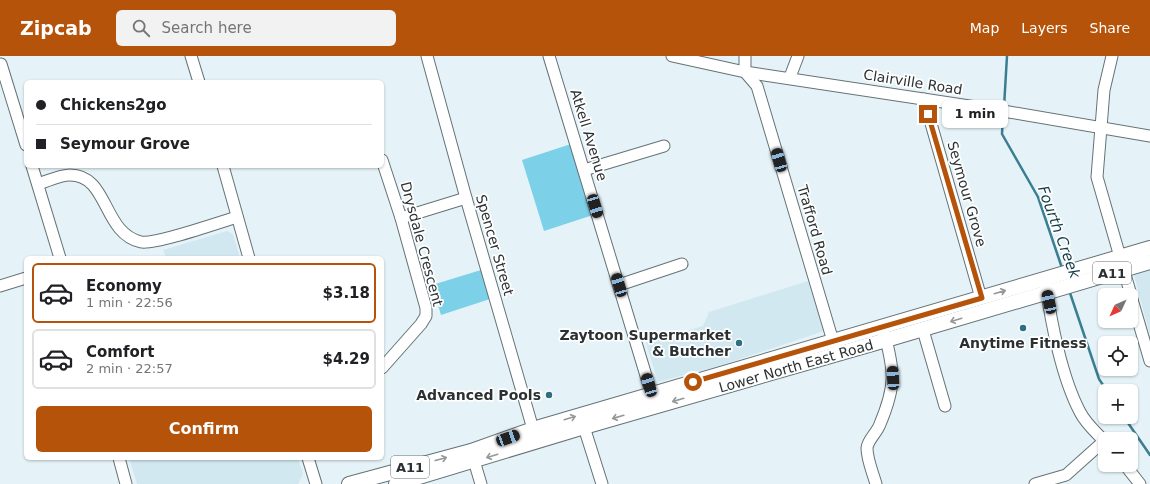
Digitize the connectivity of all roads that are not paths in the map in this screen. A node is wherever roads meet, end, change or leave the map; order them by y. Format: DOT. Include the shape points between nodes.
graph roads {
  1 [pos="191,56"];
  2 [pos="427,56"];
  3 [pos="550,56"];
  4 [pos="672,56"];
  5 [pos="745,56"];
  6 [pos="798,56"];
  7 [pos="1112,56"];
  8 [pos="3,62"];
  9 [pos="745,72"];
  10 [pos="790,78"];
  11 [pos="198,80"];
  12 [pos="924,99"];
  13 [pos="1101,128"];
  14 [pos="1150,136"];
  15 [pos="24,138"];
  16 [pos="664,146"];
  17 [pos="384,166"];
  18 [pos="33,168"];
  19 [pos="224,168"];
  20 [pos="584,170"];
  21 [pos="38,184"];
  22 [pos="466,198"];
  23 [pos="237,217"];
  24 [pos="401,218"];
  25 [pos="1150,248"];
  26 [pos="59,256"];
  27 [pos="248,256"];
  28 [pos="1150,262"];
  29 [pos="1122,263"];
  30 [pos="682,264"];
  31 [pos="24,279"];
  32 [pos="1059,282"];
  33 [pos="619,285"];
  34 [pos="0,286"];
  35 [pos="1129,288"];
  36 [pos="982,298"];
  37 [pos="1138,319"];
  38 [pos="882,327"];
  39 [pos="923,330"];
  40 [pos="886,340"];
  41 [pos="835,348"];
  42 [pos="1150,361"];
  43 [pos="384,366"];
  44 [pos="654,400"];
  45 [pos="945,406"];
  46 [pos="584,427"];
  47 [pos="535,435"];
  48 [pos="1098,435"];
  49 [pos="1098,448"];
  50 [pos="473,456"];
  51 [pos="119,460"];
  52 [pos="309,460"];
  53 [pos="1131,472"];
  54 [pos="126,484"];
  55 [pos="316,484"];
  56 [pos="349,484"];
  57 [pos="396,484"];
  58 [pos="481,484"];
  59 [pos="602,484"];
  60 [pos="876,484"];
  61 [pos="1035,484"];
  62 [pos="1140,484"];
  1 -- 11 [label="street"];
  2 -- 22 [label="street, Spencer Street"];
  3 -- 20 [label="street, Atkell Avenue"];
  4 -- 9 [label="street, Clairville Road"];
  5 -- 9 [label="street"];
  6 -- 10 [label="street"];
  7 -- 13 [label="street" via="1104,90"];
  8 -- 15 [label="street"];
  9 -- 10 [label="street, Clairville Road"];
  9 -- 41 [label="street, Trafford Road" via="757,86"];
  10 -- 12 [label="street, Clairville Road"];
  12 -- 13 [label="street, Clairville Road"];
  12 -- 36 [label="street, Seymour Grove"];
  13 -- 14 [label="street, Clairville Road"];
  13 -- 29 [label="street" via="1097,177"];
  16 -- 20 [label="street"];
  17 -- 24 [label="street, Drysdale Crescent"];
  18 -- 21 [label="street"];
  19 -- 23 [label="street"];
  20 -- 33 [label="street, Atkell Avenue"];
  21 -- 23 [label="street" via="70,175 87,179 97,190 119,230 128,238 142,243"];
  21 -- 26 [label="street"];
  22 -- 24 [label="street"];
  22 -- 47 [label="street, Spencer Street"];
  23 -- 27 [label="street"];
  24 -- 43 [label="street, Drysdale Crescent" via="426,316"];
  25 -- 29 [label="main road, Lower North East Road / A11"];
  28 -- 29 [label="main road, Lower North East Road / A11"];
  29 -- 32 [label="main road, Lower North East Road / A11"];
  29 -- 35 [label="street"];
  30 -- 33 [label="street"];
  31 -- 34 [label="street"];
  36 -- 32 [label="main road, Lower North East Road / A11, one-way"];
  32 -- 39 [label="main road, Lower North East Road / A11, one-way"];
  32 -- 48 [label="street" via="1060,357 1073,398 1090,427"];
  33 -- 44 [label="street, Atkell Avenue"];
  36 -- 38 [label="main road, Lower North East Road / A11"];
  37 -- 42 [label="street"];
  38 -- 40 [label="street"];
  38 -- 41 [label="main road, Lower North East Road / A11"];
  39 -- 40 [label="main road, Lower North East Road / A11"];
  39 -- 45 [label="street"];
  40 -- 41 [label="main road, Lower North East Road / A11"];
  40 -- 60 [label="street" via="893,370 893,383 880,425 868,447 868,458"];
  41 -- 44 [label="main road, Lower North East Road / A11"];
  44 -- 46 [label="main road, Lower North East Road / A11, one-way"];
  47 -- 44 [label="main road, Lower North East Road / A11, one-way"];
  46 -- 47 [label="main road, Lower North East Road / A11"];
  46 -- 59 [label="street"];
  47 -- 50 [label="main road, Lower North East Road / A11"];
  49 -- 61 [label="street" via="1066,475"];
  56 -- 50 [label="main road, Lower North East Road / A11, one-way"];
  50 -- 57 [label="main road, Lower North East Road / A11"];
  50 -- 58 [label="street"];
  51 -- 54 [label="street"];
  52 -- 55 [label="street"];
  53 -- 62 [label="street"];
}
